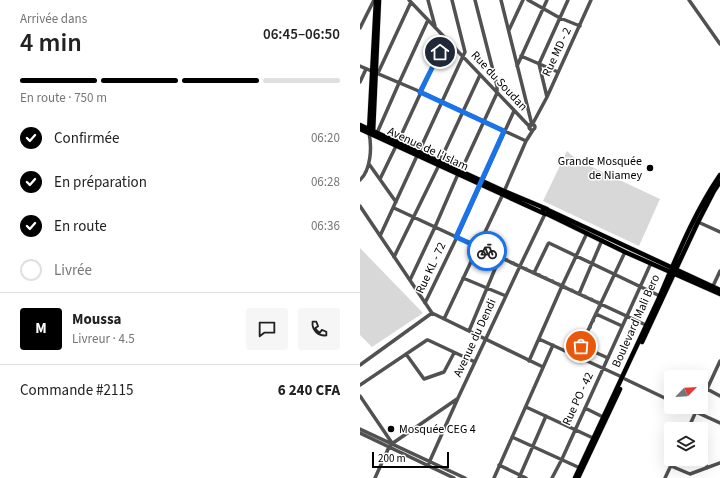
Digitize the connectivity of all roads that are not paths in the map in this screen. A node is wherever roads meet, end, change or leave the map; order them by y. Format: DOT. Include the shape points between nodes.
graph roads {
  1 [pos="375,0"];
  2 [pos="379,0"];
  3 [pos="428,0"];
  4 [pos="452,0"];
  5 [pos="476,0"];
  6 [pos="501,0"];
  7 [pos="520,0"];
  8 [pos="524,0"];
  9 [pos="528,0"];
  10 [pos="547,0"];
  11 [pos="568,0"];
  12 [pos="591,0"];
  13 [pos="689,0"];
  14 [pos="410,1"];
  15 [pos="521,6"];
  16 [pos="543,9"];
  17 [pos="560,18"];
  18 [pos="428,20"];
  19 [pos="580,26"];
  20 [pos="435,27"];
  21 [pos="360,28"];
  22 [pos="509,30"];
  23 [pos="446,38"];
  24 [pos="720,44"];
  25 [pos="463,56"];
  26 [pos="522,56"];
  27 [pos="539,64"];
  28 [pos="360,66"];
  29 [pos="517,66"];
  30 [pos="366,69"];
  31 [pos="375,72"];
  32 [pos="558,72"];
  33 [pos="480,75"];
  34 [pos="360,82"];
  35 [pos="399,83"];
  36 [pos="420,92"];
  37 [pos="497,93"];
  38 [pos="547,97"];
  39 [pos="442,102"];
  40 [pos="514,111"];
  41 [pos="462,112"];
  42 [pos="539,112"];
  43 [pos="530,116"];
  44 [pos="536,117"];
  45 [pos="484,122"];
  46 [pos="532,127"];
  47 [pos="361,128"];
  48 [pos="504,131"];
  49 [pos="372,133"];
  50 [pos="526,141"];
  51 [pos="397,144"];
  52 [pos="418,154"];
  53 [pos="439,163"];
  54 [pos="369,164"];
  55 [pos="460,172"];
  56 [pos="720,175"];
  57 [pos="380,179"];
  58 [pos="360,180"];
  59 [pos="481,182"];
  60 [pos="720,182"];
  61 [pos="503,192"];
  62 [pos="396,202"];
  63 [pos="360,206"];
  64 [pos="394,208"];
  65 [pos="546,212"];
  66 [pos="701,212"];
  67 [pos="414,217"];
  68 [pos="698,222"];
  69 [pos="435,227"];
  70 [pos="720,232"];
  71 [pos="587,233"];
  72 [pos="380,236"];
  73 [pos="456,237"];
  74 [pos="602,240"];
  75 [pos="478,247"];
  76 [pos="625,252"];
  77 [pos="576,256"];
  78 [pos="394,257"];
  79 [pos="500,257"];
  80 [pos="650,263"];
  81 [pos="592,264"];
  82 [pos="520,266"];
  83 [pos="673,270"];
  84 [pos="720,271"];
  85 [pos="534,273"];
  86 [pos="614,274"];
  87 [pos="463,278"];
  88 [pos="410,280"];
  89 [pos="562,286"];
  90 [pos="640,287"];
  91 [pos="487,288"];
  92 [pos="716,289"];
  93 [pos="579,294"];
  94 [pos="720,294"];
  95 [pos="506,296"];
  96 [pos="661,297"];
  97 [pos="425,303"];
  98 [pos="601,304"];
  99 [pos="432,313"];
  100 [pos="596,314"];
  101 [pos="627,316"];
  102 [pos="444,319"];
  103 [pos="622,326"];
  104 [pos="647,326"];
  105 [pos="469,331"];
  106 [pos="539,339"];
  107 [pos="486,340"];
  108 [pos="553,345"];
  109 [pos="581,346"];
  110 [pos="454,352"];
  111 [pos="406,354"];
  112 [pos="576,356"];
  113 [pos="608,358"];
  114 [pos="529,361"];
  115 [pos="720,361"];
  116 [pos="475,362"];
  117 [pos="360,365"];
  118 [pos="543,367"];
  119 [pos="603,369"];
  120 [pos="623,378"];
  121 [pos="360,386"];
  122 [pos="708,387"];
  123 [pos="708,390"];
  124 [pos="360,396"];
  125 [pos="720,396"];
  126 [pos="458,398"];
  127 [pos="664,398"];
  128 [pos="526,406"];
  129 [pos="585,408"];
  130 [pos="700,414"];
  131 [pos="546,416"];
  132 [pos="603,417"];
  133 [pos="720,423"];
  134 [pos="575,429"];
  135 [pos="360,431"];
  136 [pos="512,437"];
  137 [pos="593,438"];
  138 [pos="393,444"];
  139 [pos="533,446"];
  140 [pos="389,447"];
  141 [pos="562,459"];
  142 [pos="429,463"];
  143 [pos="720,463"];
  144 [pos="499,466"];
  145 [pos="671,466"];
  146 [pos="581,468"];
  147 [pos="707,468"];
  148 [pos="519,477"];
  149 [pos="375,478"];
  150 [pos="454,478"];
  151 [pos="465,478"];
  152 [pos="494,478"];
  153 [pos="526,478"];
  154 [pos="552,478"];
  155 [pos="575,478"];
  156 [pos="578,478"];
  157 [pos="665,478"];
  1 -- 21 [label="street"];
  1 -- 31 [label="main road"];
  2 -- 31 [label="main road"];
  3 -- 20 [label="street"];
  4 -- 25 [label="street" via="465,52"];
  5 -- 37 [label="street" via="497,83"];
  6 -- 22 [label="street"];
  7 -- 15 [label="street"];
  8 -- 15 [label="street"];
  9 -- 16 [label="street"];
  10 -- 16 [label="street"];
  11 -- 17 [label="street"];
  12 -- 19 [label="street, Rue MD - 2"];
  13 -- 24 [label="street"];
  14 -- 18 [label="street, Rue du Soudan"];
  14 -- 31 [label="street"];
  15 -- 22 [label="street"];
  16 -- 17 [label="street"];
  16 -- 26 [label="street"];
  17 -- 19 [label="street"];
  17 -- 27 [label="street"];
  18 -- 20 [label="street, Rue du Soudan"];
  18 -- 35 [label="street"];
  19 -- 32 [label="street, Rue MD - 2"];
  20 -- 23 [label="street, Rue du Soudan"];
  22 -- 29 [label="street"];
  23 -- 25 [label="street, Rue du Soudan"];
  23 -- 36 [label="street"];
  25 -- 33 [label="street, Rue du Soudan"];
  25 -- 39 [label="street"];
  26 -- 27 [label="street"];
  26 -- 29 [label="street"];
  27 -- 32 [label="street"];
  27 -- 38 [label="street"];
  28 -- 30 [label="street"];
  29 -- 43 [label="street"];
  30 -- 31 [label="street"];
  30 -- 34 [label="street"];
  31 -- 35 [label="street"];
  31 -- 49 [label="main road"];
  32 -- 38 [label="street, Rue MD - 2"];
  33 -- 37 [label="street, Rue du Soudan"];
  33 -- 41 [label="street"];
  35 -- 36 [label="street"];
  35 -- 49 [label="street"];
  36 -- 39 [label="street"];
  36 -- 51 [label="street"];
  37 -- 40 [label="street, Rue du Soudan"];
  37 -- 45 [label="street"];
  38 -- 42 [label="street, Rue MD - 2"];
  39 -- 41 [label="street"];
  39 -- 52 [label="street"];
  40 -- 46 [label="street, Rue du Soudan"];
  40 -- 48 [label="street, Rue KL - 72"];
  41 -- 45 [label="street"];
  41 -- 53 [label="street"];
  42 -- 44 [label="street, Rue MD - 2"];
  42 -- 46 [label="street, Rue MD - 2"];
  43 -- 44 [label="street"];
  43 -- 46 [label="street"];
  44 -- 46 [label="street, Rue MD - 2"];
  45 -- 48 [label="street"];
  45 -- 55 [label="street"];
  46 -- 50 [label="street, Rue MD - 2"];
  47 -- 49 [label="main road, Avenue de l'Islam"];
  48 -- 50 [label="street"];
  48 -- 59 [label="street, Rue KL - 72"];
  49 -- 51 [label="main road, Avenue de l'Islam"];
  49 -- 54 [label="street"];
  50 -- 61 [label="street, Rue MD - 2"];
  51 -- 52 [label="main road, Avenue de l'Islam"];
  51 -- 57 [label="street"];
  52 -- 53 [label="main road, Avenue de l'Islam"];
  52 -- 62 [label="street"];
  53 -- 55 [label="main road, Avenue de l'Islam"];
  53 -- 67 [label="street"];
  54 -- 57 [label="street"];
  54 -- 58 [label="street"];
  55 -- 59 [label="main road, Avenue de l'Islam"];
  55 -- 69 [label="street"];
  56 -- 66 [label="main road, Boulevard Mali Bero" via="709,191"];
  57 -- 62 [label="street"];
  59 -- 61 [label="main road, Avenue de l'Islam"];
  59 -- 73 [label="street, Rue KL - 72"];
  60 -- 66 [label="main road, Boulevard Mali Bero"];
  61 -- 65 [label="main road, Avenue de l'Islam"];
  61 -- 75 [label="street, Rue MD - 2"];
  62 -- 64 [label="street"];
  63 -- 72 [label="street"];
  64 -- 67 [label="street"];
  64 -- 72 [label="street"];
  65 -- 71 [label="main road, Avenue de l'Islam"];
  65 -- 82 [label="street, Avenue du Dendi"];
  65 -- 83 [label="main road, Avenue de l'Islam"];
  66 -- 68 [label="main road, Boulevard Mali Bero"];
  66 -- 83 [label="main road, Boulevard Mali Bero"];
  67 -- 69 [label="street"];
  67 -- 78 [label="street"];
  68 -- 70 [label="street"];
  68 -- 83 [label="main road, Boulevard Mali Bero"];
  69 -- 73 [label="street"];
  69 -- 88 [label="street"];
  71 -- 74 [label="main road, Avenue de l'Islam"];
  71 -- 77 [label="street"];
  72 -- 78 [label="street"];
  73 -- 75 [label="street"];
  73 -- 97 [label="street, Rue KL - 72"];
  74 -- 76 [label="main road, Avenue de l'Islam"];
  74 -- 81 [label="street"];
  75 -- 79 [label="street"];
  75 -- 87 [label="street, Rue MD - 2"];
  76 -- 80 [label="main road, Avenue de l'Islam"];
  76 -- 86 [label="street"];
  77 -- 81 [label="street"];
  77 -- 85 [label="street" via="549,243"];
  77 -- 89 [label="street"];
  78 -- 88 [label="street"];
  79 -- 82 [label="street"];
  79 -- 91 [label="street"];
  80 -- 83 [label="main road, Avenue de l'Islam"];
  80 -- 90 [label="street, Rue PO - 42"];
  81 -- 86 [label="street"];
  81 -- 93 [label="street"];
  82 -- 85 [label="street"];
  82 -- 95 [label="street, Avenue du Dendi"];
  83 -- 92 [label="main road"];
  83 -- 96 [label="main road, Boulevard Mali Bero"];
  84 -- 92 [label="street"];
  85 -- 89 [label="street"];
  86 -- 90 [label="street"];
  86 -- 98 [label="street"];
  87 -- 91 [label="street"];
  87 -- 102 [label="street, Rue MD - 2"];
  88 -- 97 [label="street"];
  89 -- 93 [label="street"];
  89 -- 106 [label="street"];
  90 -- 96 [label="street"];
  90 -- 101 [label="street, Rue PO - 42"];
  91 -- 95 [label="street"];
  91 -- 105 [label="street"];
  92 -- 94 [label="main road"];
  93 -- 98 [label="street"];
  95 -- 107 [label="street, Avenue du Dendi"];
  96 -- 104 [label="main road, Boulevard Mali Bero"];
  97 -- 99 [label="street"];
  98 -- 100 [label="street"];
  98 -- 101 [label="street"];
  99 -- 102 [label="street"];
  99 -- 117 [label="street"];
  100 -- 103 [label="street"];
  100 -- 109 [label="street"];
  101 -- 103 [label="street, Rue PO - 42"];
  101 -- 104 [label="street"];
  102 -- 105 [label="street"];
  103 -- 113 [label="street, Rue PO - 42"];
  104 -- 120 [label="main road, Boulevard Mali Bero"];
  105 -- 107 [label="street"];
  106 -- 108 [label="street"];
  106 -- 114 [label="street"];
  107 -- 114 [label="street"];
  107 -- 116 [label="street, Avenue du Dendi"];
  108 -- 112 [label="street"];
  108 -- 118 [label="street"];
  109 -- 112 [label="street"];
  109 -- 113 [label="street"];
  110 -- 111 [label="street" via="425,340"];
  110 -- 111 [label="street" via="444,372 426,379"];
  110 -- 116 [label="street"];
  111 -- 121 [label="street"];
  112 -- 119 [label="street"];
  113 -- 119 [label="street, Rue PO - 42"];
  114 -- 118 [label="street"];
  115 -- 122 [label="street"];
  116 -- 126 [label="street, Avenue du Dendi"];
  118 -- 128 [label="street"];
  119 -- 120 [label="street"];
  119 -- 129 [label="street, Rue PO - 42"];
  120 -- 127 [label="street"];
  120 -- 132 [label="main road, Boulevard Mali Bero"];
  120 -- 146 [label="main road, Boulevard Mali Bero"];
  123 -- 125 [label="street"];
  124 -- 138 [label="street"];
  126 -- 138 [label="street, Avenue du Dendi"];
  126 -- 142 [label="street"];
  128 -- 131 [label="street"];
  128 -- 136 [label="street"];
  129 -- 132 [label="street"];
  129 -- 134 [label="street, Rue PO - 42"];
  130 -- 133 [label="street"];
  131 -- 134 [label="street"];
  131 -- 139 [label="street"];
  132 -- 137 [label="main road, Boulevard Mali Bero"];
  134 -- 137 [label="street"];
  134 -- 141 [label="street, Rue PO - 42"];
  135 -- 138 [label="street"];
  135 -- 140 [label="street"];
  136 -- 139 [label="street"];
  136 -- 144 [label="street"];
  137 -- 146 [label="main road, Boulevard Mali Bero"];
  138 -- 140 [label="street, Avenue du Dendi"];
  138 -- 142 [label="street"];
  139 -- 141 [label="street"];
  139 -- 148 [label="street"];
  140 -- 142 [label="street"];
  140 -- 149 [label="street"];
  141 -- 146 [label="street"];
  141 -- 154 [label="street, Rue PO - 42"];
  142 -- 150 [label="street"];
  142 -- 151 [label="street"];
  143 -- 147 [label="street"];
  144 -- 148 [label="street"];
  144 -- 152 [label="street"];
  145 -- 147 [label="street" via="690,474"];
  145 -- 157 [label="street"];
  146 -- 155 [label="main road, Boulevard Mali Bero"];
  146 -- 156 [label="main road, Boulevard Mali Bero"];
  148 -- 153 [label="street"];
}
